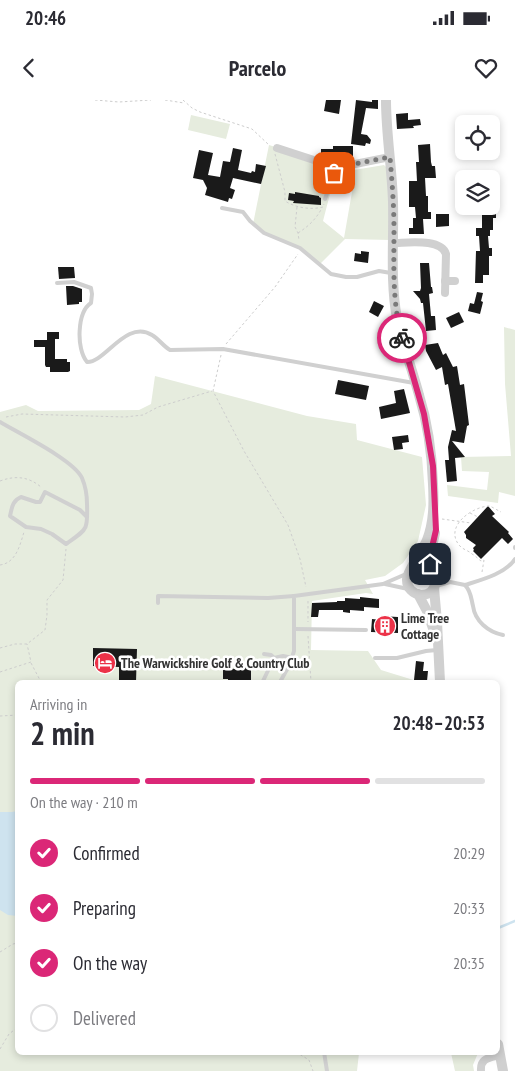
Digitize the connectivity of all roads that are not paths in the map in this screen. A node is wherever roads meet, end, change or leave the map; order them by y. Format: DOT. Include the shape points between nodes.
graph roads {
  1 [pos="386,100"];
  2 [pos="275,148"];
  3 [pos="390,157"];
  4 [pos="340,167"];
  5 [pos="325,198"];
  6 [pos="222,208"];
  7 [pos="393,243"];
  8 [pos="393,273"];
  9 [pos="445,281"];
  10 [pos="455,281"];
  11 [pos="58,283"];
  12 [pos="445,293"];
  13 [pos="416,384"];
  14 [pos="0,420"];
  15 [pos="434,507"];
  16 [pos="88,517"];
  17 [pos="515,559"];
  18 [pos="432,570"];
  19 [pos="410,571"];
  20 [pos="450,582"];
  21 [pos="383,584"];
  22 [pos="465,584"];
  23 [pos="434,587"];
  24 [pos="415,593"];
  25 [pos="294,596"];
  26 [pos="158,603"];
  27 [pos="295,629"];
  28 [pos="366,630"];
  29 [pos="503,635"];
  30 [pos="438,647"];
  31 [pos="264,654"];
  32 [pos="274,658"];
  33 [pos="293,658"];
  34 [pos="375,658"];
  35 [pos="263,680"];
  36 [pos="281,680"];
  37 [pos="440,680"];
  38 [pos="500,1054"];
  39 [pos="324,1055"];
  40 [pos="490,1055"];
  41 [pos="327,1071"];
  42 [pos="480,1071"];
  43 [pos="503,1071"];
  1 -- 3 [label="street"];
  2 -- 4 [label="street"];
  3 -- 4 [label="street"];
  3 -- 7 [label="street"];
  4 -- 5 [label="lane" via="334,173"];
  6 -- 8 [label="lane" via="243,212 264,233 300,248 335,276 380,271"];
  7 -- 8 [label="street"];
  7 -- 9 [label="street" via="434,243 440,246 446,254"];
  8 -- 13 [label="street" via="398,319"];
  9 -- 10 [label="street"];
  9 -- 12 [label="street"];
  11 -- 13 [label="lane" via="74,282 91,288 91,303 83,312 79,341 87,362 100,358 122,338 142,332 152,335 170,350 223,349"];
  13 -- 15 [label="street" via="433,466"];
  14 -- 16 [label="lane" via="65,460 82,477"];
  15 -- 18 [label="street"];
  15 -- 19 [label="street" via="428,539"];
  16 -- 16 [label="lane" via="84,532 66,544 46,531 26,527 10,516 16,499 21,497 40,502 45,492"];
  17 -- 22 [label="lane" via="509,566"];
  18 -- 19 [label="street" via="421,565"];
  18 -- 20 [label="lane"];
  18 -- 23 [label="street" via="436,579"];
  19 -- 21 [label="lane"];
  19 -- 24 [label="street" via="407,583"];
  20 -- 22 [label="lane"];
  20 -- 23 [label="lane"];
  21 -- 24 [label="lane"];
  21 -- 25 [label="lane"];
  22 -- 29 [label="lane" via="470,591 474,613 487,628"];
  23 -- 24 [label="street" via="426,594"];
  23 -- 30 [label="street"];
  24 -- 30 [label="street" via="427,611"];
  25 -- 26 [label="lane" via="158,596"];
  25 -- 27 [label="lane"];
  27 -- 28 [label="lane"];
  27 -- 33 [label="lane"];
  30 -- 34 [label="lane" via="397,658"];
  30 -- 37 [label="street"];
  31 -- 32 [label="lane"];
  32 -- 33 [label="lane"];
  32 -- 35 [label="lane"];
  33 -- 36 [label="lane"];
  38 -- 43 [label="street"];
  39 -- 41 [label="lane"];
  40 -- 42 [label="street" via="481,1063"];
}
